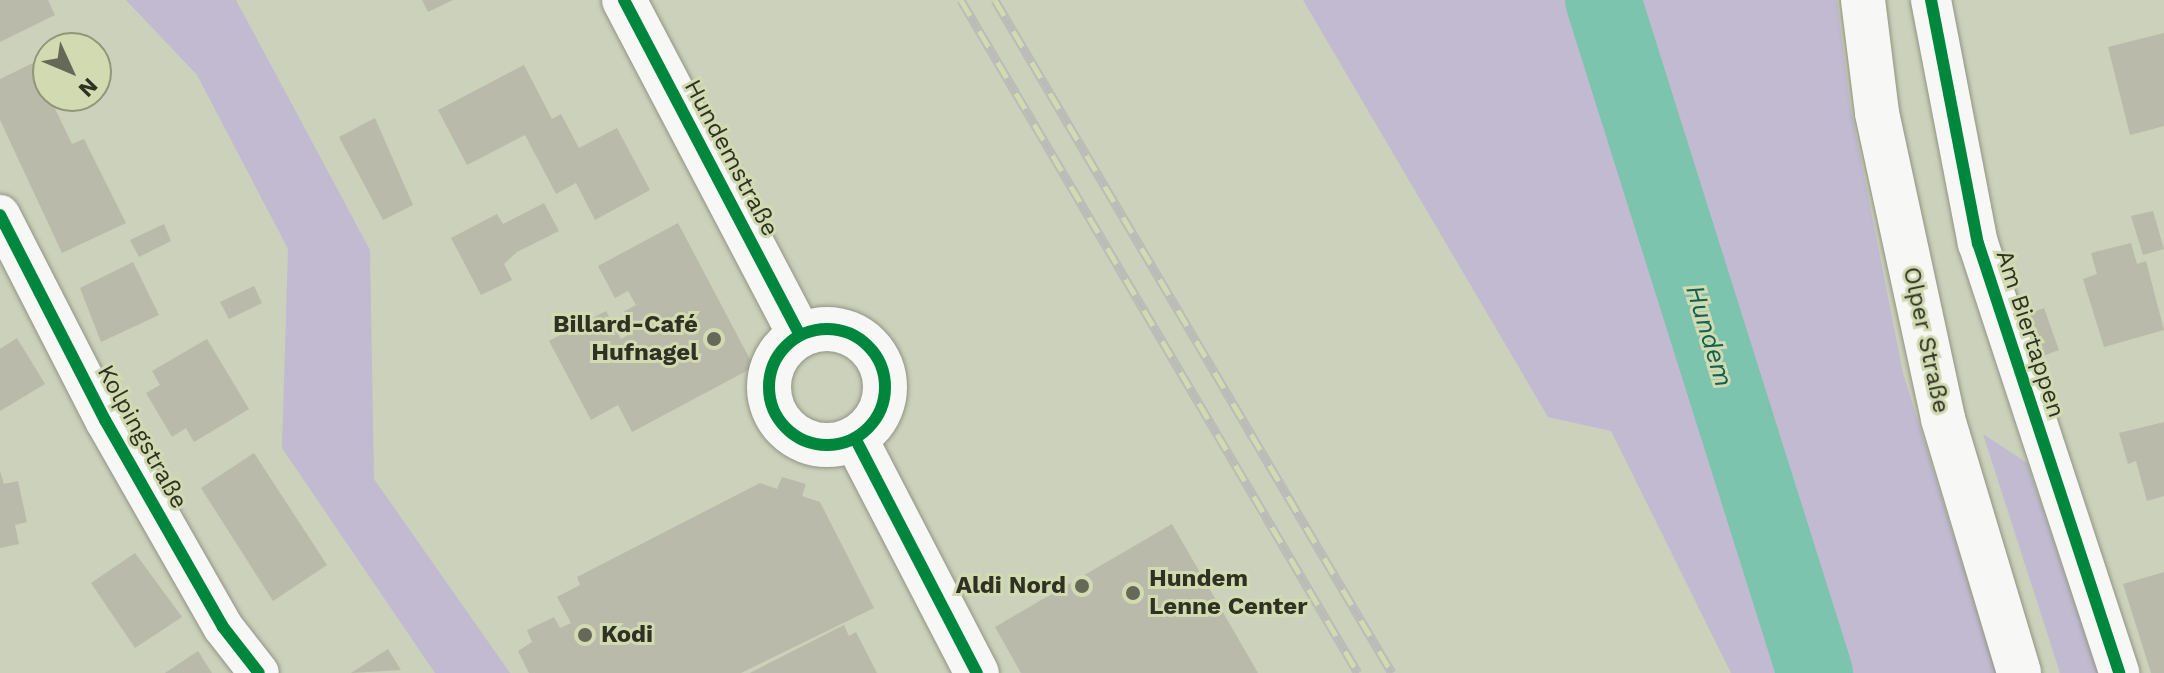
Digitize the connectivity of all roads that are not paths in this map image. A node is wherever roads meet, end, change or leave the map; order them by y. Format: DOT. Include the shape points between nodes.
graph roads {
  1 [pos="624,0"];
  2 [pos="1863,0"];
  3 [pos="1931,0"];
  4 [pos="0,215"];
  5 [pos="800,335"];
  6 [pos="855,438"];
  7 [pos="259,673"];
  8 [pos="977,673"];
  9 [pos="2019,673"];
  10 [pos="2119,673"];
  1 -- 5 [label="main road, Hundemstraße"];
  2 -- 9 [label="main road, Olper Straße" via="1877,113 1943,419"];
  3 -- 10 [label="street, Am Biertappen" via="1978,243"];
  4 -- 7 [label="street, Kolpingstraße" via="121,447 223,627"];
  5 -- 6 [label="main road" via="836,329 868,344 879,359 885,386 880,412"];
  5 -- 6 [label="main road" via="785,346 769,378 775,414 801,439 837,444"];
  6 -- 8 [label="main road"];
}
